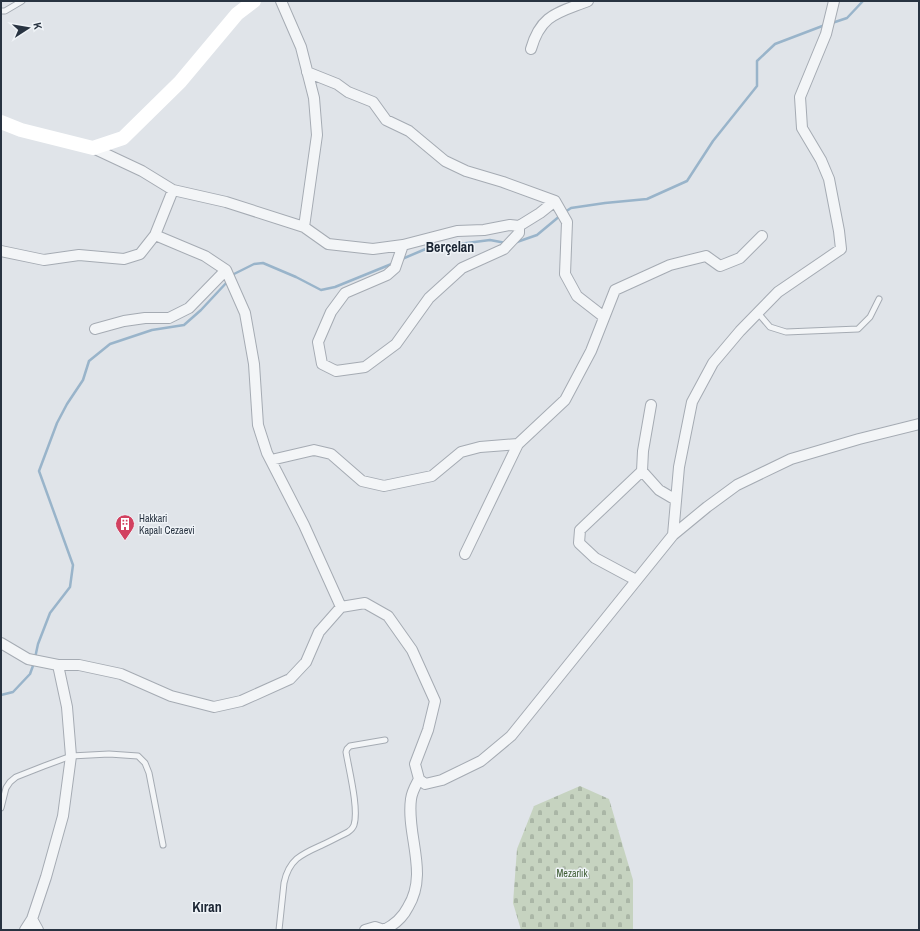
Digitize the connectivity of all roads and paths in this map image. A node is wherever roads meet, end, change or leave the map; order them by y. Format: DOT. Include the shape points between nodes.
graph roads {
  1 [pos="22,1"];
  2 [pos="254,1"];
  3 [pos="281,1"];
  4 [pos="588,1"];
  5 [pos="834,1"];
  6 [pos="1,10"];
  7 [pos="531,49"];
  8 [pos="307,72"];
  9 [pos="1,122"];
  10 [pos="93,148"];
  11 [pos="173,190"];
  12 [pos="555,201"];
  13 [pos="519,226"];
  14 [pos="304,227"];
  15 [pos="155,235"];
  16 [pos="762,236"];
  17 [pos="403,245"];
  18 [pos="1,251"];
  19 [pos="226,270"];
  20 [pos="879,299"];
  21 [pos="758,313"];
  22 [pos="604,317"];
  23 [pos="95,329"];
  24 [pos="651,405"];
  25 [pos="919,424"];
  26 [pos="518,444"];
  27 [pos="271,460"];
  28 [pos="642,471"];
  29 [pos="676,500"];
  30 [pos="673,535"];
  31 [pos="465,554"];
  32 [pos="636,580"];
  33 [pos="341,607"];
  34 [pos="1,643"];
  35 [pos="58,665"];
  36 [pos="385,740"];
  37 [pos="71,756"];
  38 [pos="419,779"];
  39 [pos="1,808"];
  40 [pos="163,845"];
  41 [pos="32,919"];
  42 [pos="25,930"];
  43 [pos="38,930"];
  44 [pos="279,930"];
  45 [pos="365,930"];
  46 [pos="384,930"];
  1 -- 6 [label="lane" via="5,11"];
  2 -- 10 [label="main road" via="237,14 180,82 123,138"];
  3 -- 8 [label="street" via="301,47"];
  4 -- 7 [label="street" via="550,17 539,30"];
  5 -- 21 [label="street" via="826,34 800,97 802,128 829,179 841,249 778,292"];
  8 -- 12 [label="street" via="373,102 386,120 409,131 445,161 466,171"];
  8 -- 14 [label="street" via="314,98 317,135"];
  9 -- 10 [label="main road" via="21,130"];
  10 -- 11 [label="street" via="142,171"];
  11 -- 14 [label="street" via="226,202"];
  11 -- 15 [label="street"];
  12 -- 13 [label="street"];
  12 -- 22 [label="street" via="567,222 566,274 577,296"];
  13 -- 17 [label="street" via="457,232"];
  13 -- 17 [label="street" via="519,233 504,249 462,268 429,298 396,344 365,367 336,372 322,364 318,342 331,312 345,293 387,275 395,268"];
  14 -- 17 [label="street" via="328,244 373,249"];
  15 -- 18 [label="street" via="140,254 124,259 79,255 44,260"];
  15 -- 19 [label="street" via="205,256"];
  16 -- 22 [label="street" via="740,258 720,266 706,256 670,265 615,290"];
  19 -- 23 [label="street" via="189,308 169,318 124,321"];
  19 -- 27 [label="street" via="245,313 254,364 258,425"];
  20 -- 21 [label="lane" via="870,317 858,329 786,332 770,327"];
  21 -- 29 [label="street" via="713,363 692,402 678,468"];
  22 -- 26 [label="street" via="591,351 566,400"];
  24 -- 28 [label="street"];
  25 -- 30 [label="street" via="791,459 737,485"];
  26 -- 27 [label="street" via="480,447 461,452 432,476 384,486 362,481 331,454 314,450"];
  26 -- 31 [label="street"];
  27 -- 33 [label="street"];
  28 -- 29 [label="street" via="659,490"];
  28 -- 32 [label="street" via="580,530 579,543 595,558"];
  29 -- 30 [label="street"];
  30 -- 32 [label="street"];
  32 -- 38 [label="street" via="511,736 481,760 442,780 425,784"];
  33 -- 35 [label="street" via="319,632 306,662 290,679 241,702 214,707 171,696 122,674 79,665"];
  33 -- 38 [label="street" via="365,603 388,616 412,650 432,694 435,701 430,723 415,764"];
  34 -- 35 [label="street" via="28,659"];
  35 -- 37 [label="street" via="67,707"];
  36 -- 44 [label="lane" via="350,746 347,749 356,817 354,827 302,854 292,864 284,883"];
  37 -- 39 [label="lane" via="12,779 6,788"];
  37 -- 40 [label="lane" via="138,756 150,773"];
  37 -- 41 [label="street" via="63,816"];
  38 -- 46 [label="street" via="411,799 417,869 416,888 411,904 402,916"];
  41 -- 42 [label="street"];
  41 -- 43 [label="street"];
  45 -- 46 [label="street" via="375,927"];
}
